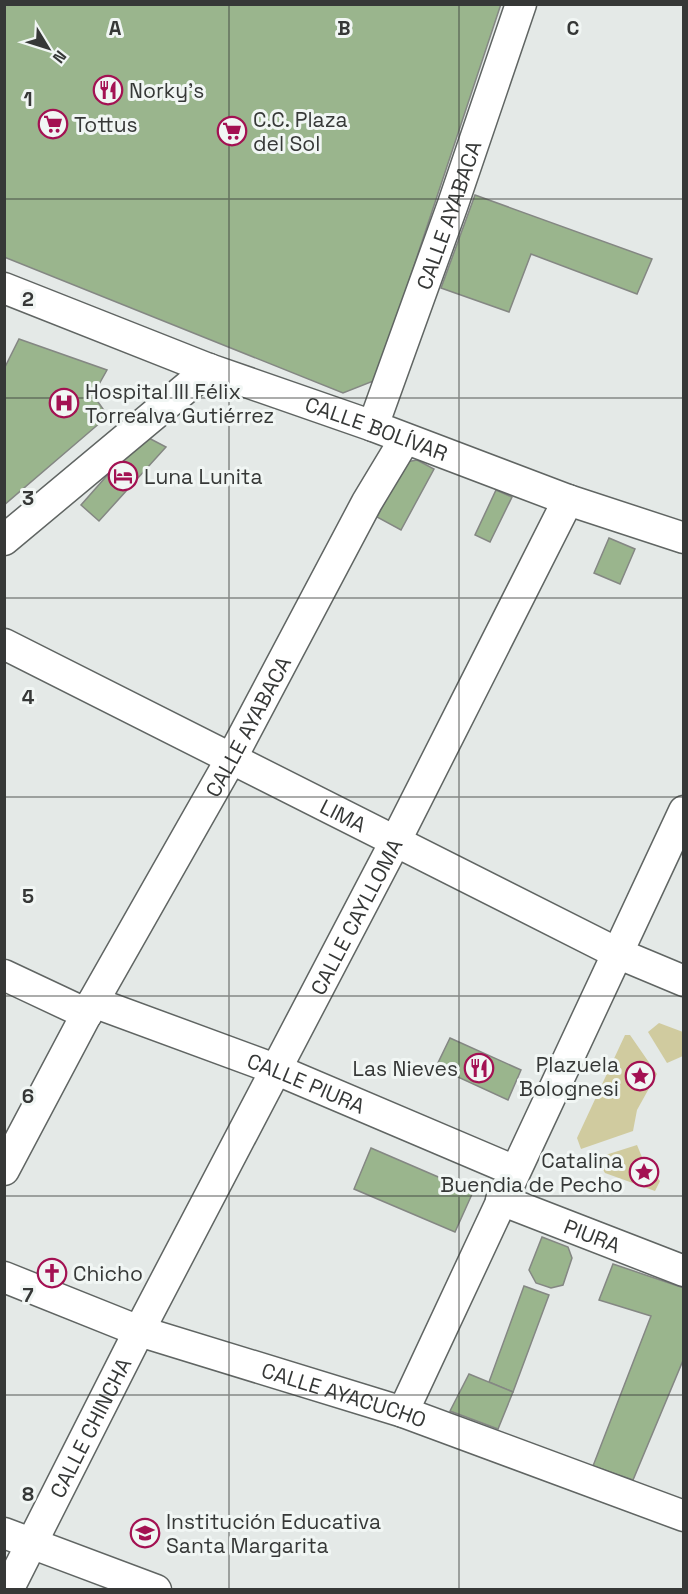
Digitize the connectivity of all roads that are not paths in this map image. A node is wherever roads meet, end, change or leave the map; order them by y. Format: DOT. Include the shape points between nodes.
graph roads {
  1 [pos="521,4"];
  2 [pos="4,288"];
  3 [pos="209,369"];
  4 [pos="373,426"];
  5 [pos="405,439"];
  6 [pos="568,500"];
  7 [pos="684,538"];
  8 [pos="4,540"];
  9 [pos="4,644"];
  10 [pos="231,759"];
  11 [pos="684,811"];
  12 [pos="395,842"];
  13 [pos="617,953"];
  14 [pos="4,975"];
  15 [pos="684,981"];
  16 [pos="90,1008"];
  17 [pos="275,1069"];
  18 [pos="4,1170"];
  19 [pos="515,1171"];
  20 [pos="501,1200"];
  21 [pos="684,1271"];
  22 [pos="4,1277"];
  23 [pos="139,1331"];
  24 [pos="403,1412"];
  25 [pos="684,1516"];
  26 [pos="18,1538"];
  27 [pos="8,1590"];
  28 [pos="156,1590"];
  1 -- 4 [label="street, CALLE AYABACA"];
  2 -- 3 [label="street, CALLE BOLÍVAR"];
  3 -- 4 [label="street, CALLE BOLÍVAR"];
  3 -- 8 [label="street"];
  4 -- 5 [label="street, CALLE BOLÍVAR"];
  5 -- 6 [label="street, CALLE BOLÍVAR"];
  5 -- 10 [label="street, CALLE AYABACA" via="367,502"];
  6 -- 7 [label="street, CALLE BOLÍVAR"];
  6 -- 12 [label="street, CALLE CAYLLOMA"];
  9 -- 10 [label="street, LIMA"];
  10 -- 12 [label="street, LIMA"];
  10 -- 16 [label="street, CALLE AYABACA"];
  11 -- 13 [label="street"];
  12 -- 13 [label="street, LIMA"];
  12 -- 17 [label="street, CALLE CAYLLOMA"];
  13 -- 15 [label="street, LIMA"];
  13 -- 19 [label="street"];
  14 -- 16 [label="street"];
  16 -- 17 [label="street, CALLE PIURA"];
  16 -- 18 [label="street, CALLE AYABACA"];
  17 -- 19 [label="street, CALLE PIURA"];
  17 -- 23 [label="street, CALLE CAYLLOMA"];
  19 -- 20 [label="street"];
  20 -- 21 [label="street, PIURA"];
  20 -- 24 [label="street"];
  22 -- 23 [label="street, CALLE AYACUCHO"];
  23 -- 24 [label="street, CALLE AYACUCHO"];
  23 -- 26 [label="street, CALLE CHINCHA"];
  24 -- 25 [label="street, CALLE AYACUCHO"];
  26 -- 27 [label="street, CALLE CHINCHA"];
  26 -- 28 [label="street"];
}
